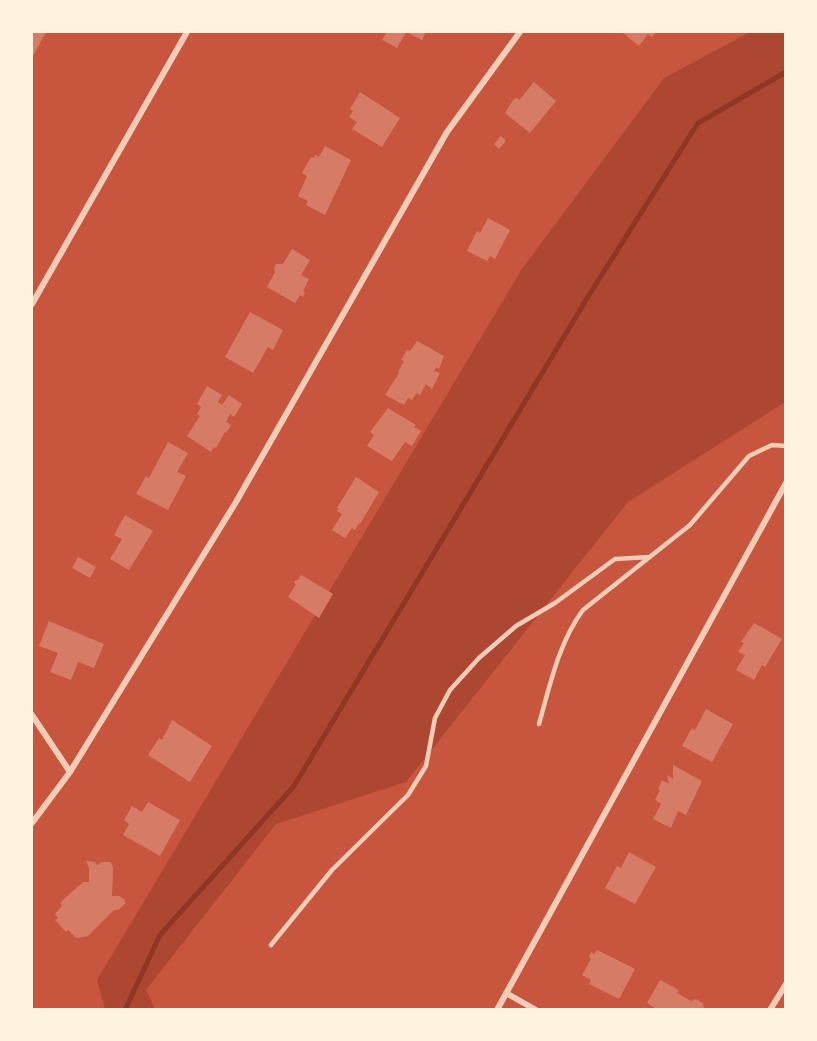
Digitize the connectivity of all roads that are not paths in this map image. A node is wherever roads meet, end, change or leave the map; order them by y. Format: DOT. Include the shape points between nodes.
graph roads {
  1 [pos="187,32"];
  2 [pos="520,32"];
  3 [pos="32,304"];
  4 [pos="786,446"];
  5 [pos="786,483"];
  6 [pos="650,557"];
  7 [pos="32,715"];
  8 [pos="539,724"];
  9 [pos="69,772"];
  10 [pos="32,823"];
  11 [pos="271,945"];
  12 [pos="786,984"];
  13 [pos="506,993"];
  14 [pos="497,1010"];
  15 [pos="536,1010"];
  16 [pos="770,1010"];
  1 -- 3 [label="street"];
  2 -- 9 [label="street" via="447,132 236,502"];
  4 -- 6 [label="lane" via="772,446 749,456 690,525"];
  5 -- 13 [label="street"];
  6 -- 8 [label="lane" via="583,610 572,624"];
  6 -- 11 [label="lane" via="615,559 516,626 478,658 450,690 435,717 426,766 408,795 332,870"];
  7 -- 9 [label="street"];
  9 -- 10 [label="street"];
  12 -- 16 [label="street"];
  13 -- 14 [label="street"];
  13 -- 15 [label="street"];
}
